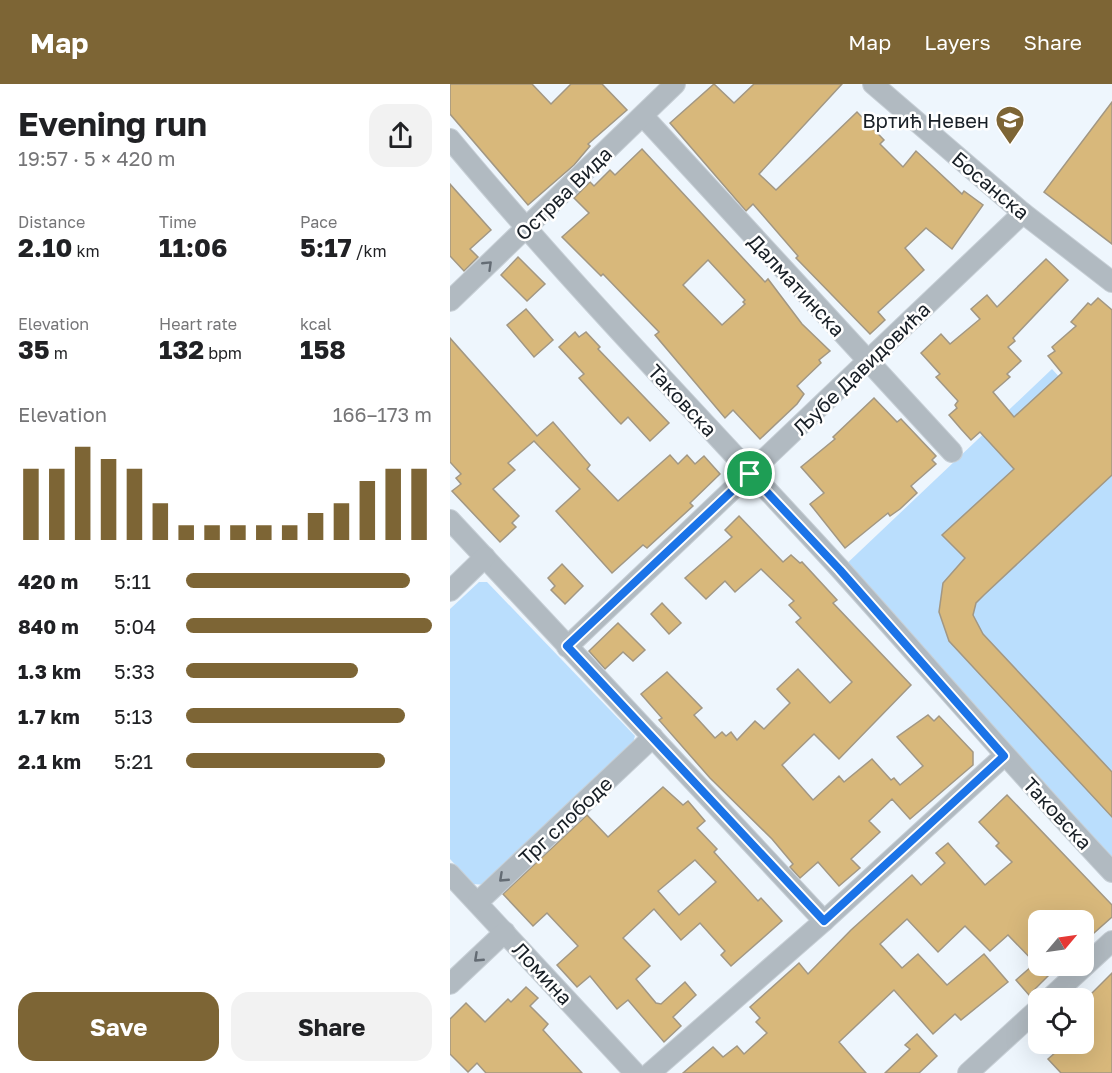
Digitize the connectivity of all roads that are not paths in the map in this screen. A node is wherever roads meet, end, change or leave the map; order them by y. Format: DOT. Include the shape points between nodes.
graph roads {
  1 [pos="675,84"];
  2 [pos="873,84"];
  3 [pos="643,116"];
  4 [pos="450,139"];
  5 [pos="1023,213"];
  6 [pos="526,229"];
  7 [pos="1112,282"];
  8 [pos="450,301"];
  9 [pos="868,362"];
  10 [pos="952,452"];
  11 [pos="750,474"];
  12 [pos="450,520"];
  13 [pos="485,557"];
  14 [pos="450,591"];
  15 [pos="567,646"];
  16 [pos="653,737"];
  17 [pos="1004,756"];
  18 [pos="1112,872"];
  19 [pos="450,873"];
  20 [pos="478,902"];
  21 [pos="824,921"];
  22 [pos="505,932"];
  23 [pos="1112,941"];
  24 [pos="450,984"];
  25 [pos="1060,988"];
  26 [pos="1028,1018"];
  27 [pos="635,1073"];
  28 [pos="650,1073"];
  29 [pos="968,1073"];
  1 -- 3 [label="street, Острва Вида"];
  2 -- 5 [label="street, Босанска"];
  3 -- 6 [label="street, Острва Вида"];
  3 -- 9 [label="street, Далматинска"];
  4 -- 6 [label="street, Таковска"];
  5 -- 7 [label="street, Босанска"];
  5 -- 9 [label="street, Љубе Давидовића"];
  8 -- 6 [label="street, Острва Вида, one-way"];
  6 -- 11 [label="street, Таковска"];
  9 -- 10 [label="street, Далматинска"];
  9 -- 11 [label="street, Љубе Давидовића"];
  11 -- 15 [label="street, Љубе Давидовића"];
  11 -- 17 [label="street, Таковска"];
  12 -- 13 [label="street"];
  13 -- 14 [label="street"];
  13 -- 15 [label="street"];
  15 -- 16 [label="street"];
  16 -- 20 [label="street, Трг слободе, one-way"];
  16 -- 21 [label="street"];
  17 -- 18 [label="street, Таковска"];
  17 -- 21 [label="street"];
  19 -- 20 [label="street, Ломина"];
  20 -- 22 [label="street, Ломина"];
  21 -- 28 [label="street"];
  22 -- 24 [label="street, one-way"];
  22 -- 27 [label="street, Ломина"];
  23 -- 25 [label="street"];
  26 -- 29 [label="street"];
}
